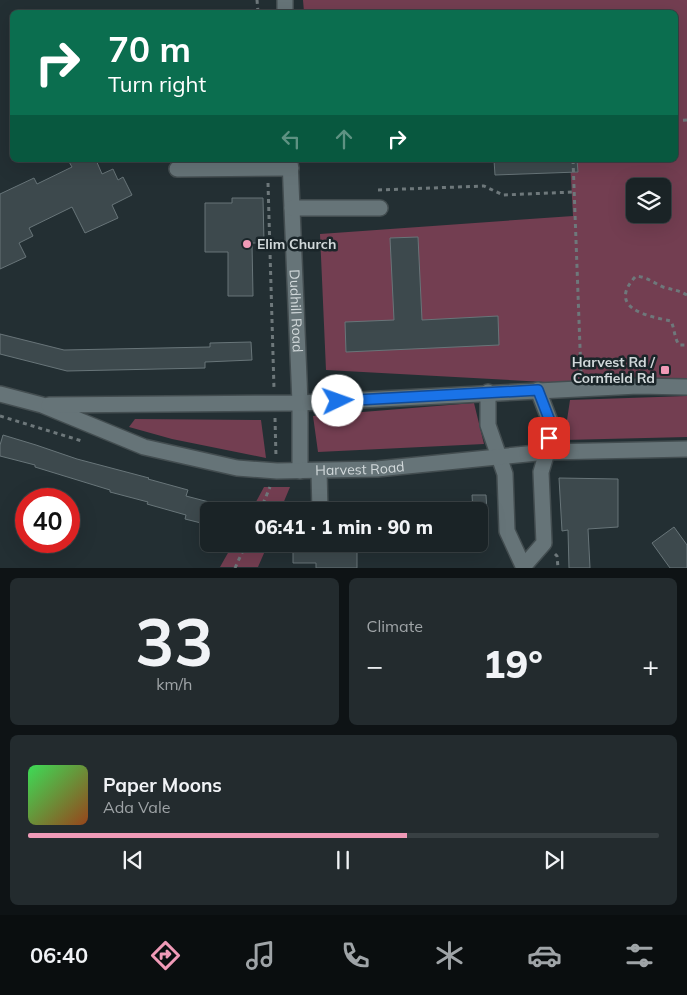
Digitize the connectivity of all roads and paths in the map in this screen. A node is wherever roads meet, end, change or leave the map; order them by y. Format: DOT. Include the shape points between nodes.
graph roads {
  1 [pos="573,162"];
  2 [pos="290,164"];
  3 [pos="267,168"];
  4 [pos="177,169"];
  5 [pos="574,192"];
  6 [pos="292,208"];
  7 [pos="380,208"];
  8 [pos="687,295"];
  9 [pos="687,345"];
  10 [pos="581,375"];
  11 [pos="687,387"];
  12 [pos="538,390"];
  13 [pos="488,392"];
  14 [pos="0,394"];
  15 [pos="274,403"];
  16 [pos="300,403"];
  17 [pos="42,405"];
  18 [pos="687,449"];
  19 [pos="547,452"];
  20 [pos="498,457"];
  21 [pos="277,471"];
  22 [pos="300,471"];
  23 [pos="319,471"];
  24 [pos="264,502"];
  25 [pos="320,502"];
  26 [pos="243,552"];
  27 [pos="524,567"];
  28 [pos="236,568"];
  1 -- 5 [label="path"];
  2 -- 3 [label="street"];
  2 -- 6 [label="street, Dudhill Road"];
  3 -- 4 [label="street"];
  3 -- 15 [label="path"];
  5 -- 7 [label="path" via="503,196 484,186 378,190"];
  5 -- 10 [label="path"];
  6 -- 7 [label="street"];
  6 -- 16 [label="street, Dudhill Road"];
  8 -- 9 [label="path" via="636,276 626,290 625,298 646,316 671,321 679,345"];
  11 -- 12 [label="street, Harvest Road"];
  12 -- 13 [label="street, Harvest Road"];
  12 -- 19 [label="street" via="551,424"];
  13 -- 16 [label="street, Harvest Road"];
  13 -- 20 [label="street" via="488,425"];
  14 -- 17 [label="street, Harvest Road"];
  15 -- 16 [label="street, Harvest Road"];
  15 -- 17 [label="street, Harvest Road"];
  15 -- 21 [label="path"];
  16 -- 22 [label="street, Dudhill Road"];
  17 -- 21 [label="street, Harvest Road" via="144,447 237,468"];
  18 -- 19 [label="street, Harvest Road"];
  19 -- 20 [label="street, Harvest Road"];
  19 -- 27 [label="street" via="541,472 544,544"];
  20 -- 23 [label="street, Harvest Road" via="377,469"];
  20 -- 27 [label="street" via="505,474 507,531"];
  21 -- 22 [label="street, Harvest Road"];
  21 -- 24 [label="path"];
  22 -- 23 [label="street, Harvest Road"];
  23 -- 25 [label="street"];
  26 -- 28 [label="path"];
}
